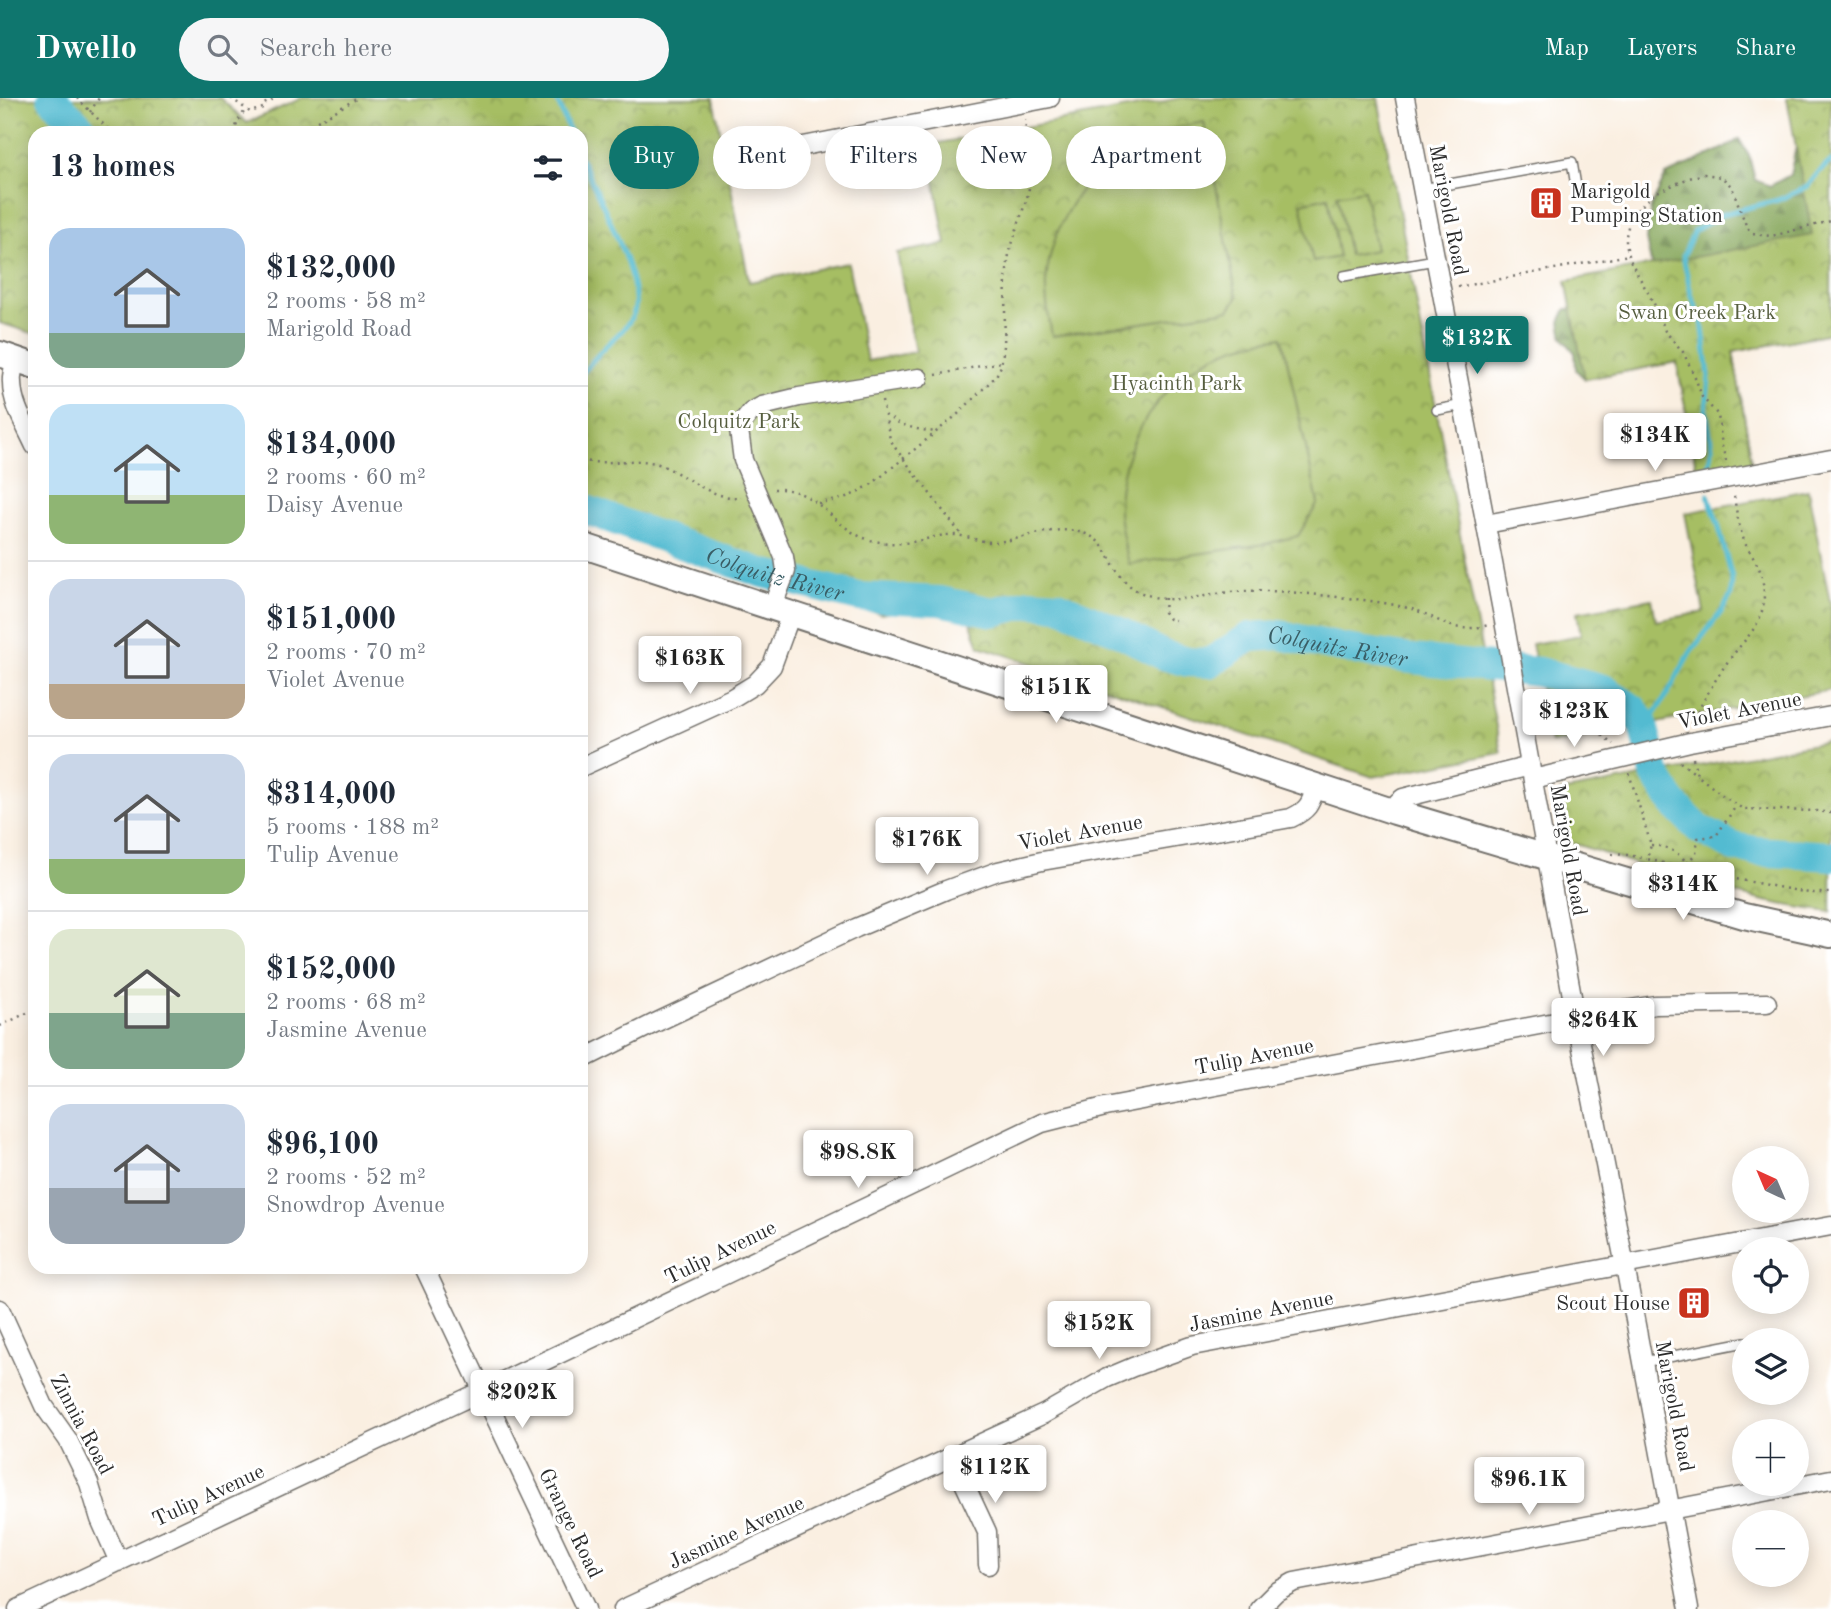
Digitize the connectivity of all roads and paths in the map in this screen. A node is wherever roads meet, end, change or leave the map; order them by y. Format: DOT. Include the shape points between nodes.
graph roads {
  1 [pos="77,98"];
  2 [pos="99,98"];
  3 [pos="231,98"];
  4 [pos="276,98"];
  5 [pos="358,98"];
  6 [pos="1050,98"];
  7 [pos="1405,98"];
  8 [pos="1022,103"];
  9 [pos="246,109"];
  10 [pos="90,112"];
  11 [pos="105,126"];
  12 [pos="236,126"];
  13 [pos="309,126"];
  14 [pos="811,144"];
  15 [pos="1422,189"];
  16 [pos="1577,192"];
  17 [pos="1831,221"];
  18 [pos="1629,255"];
  19 [pos="1435,260"];
  20 [pos="1344,276"];
  21 [pos="1441,290"];
  22 [pos="17,360"];
  23 [pos="1001,362"];
  24 [pos="919,378"];
  25 [pos="878,384"];
  26 [pos="1463,405"];
  27 [pos="1437,410"];
  28 [pos="885,415"];
  29 [pos="28,431"];
  30 [pos="936,432"];
  31 [pos="903,459"];
  32 [pos="1831,459"];
  33 [pos="588,461"];
  34 [pos="1731,478"];
  35 [pos="758,492"];
  36 [pos="817,503"];
  37 [pos="1486,524"];
  38 [pos="964,537"];
  39 [pos="588,547"];
  40 [pos="1165,598"];
  41 [pos="782,611"];
  42 [pos="1175,621"];
  43 [pos="1504,621"];
  44 [pos="1529,695"];
  45 [pos="1831,716"];
  46 [pos="1690,742"];
  47 [pos="1625,756"];
  48 [pos="588,764"];
  49 [pos="1532,773"];
  50 [pos="1316,787"];
  51 [pos="1736,806"];
  52 [pos="1395,812"];
  53 [pos="1831,813"];
  54 [pos="1651,845"];
  55 [pos="1547,857"];
  56 [pos="1687,863"];
  57 [pos="1693,871"];
  58 [pos="1831,893"];
  59 [pos="1831,935"];
  60 [pos="1767,1003"];
  61 [pos="28,1012"];
  62 [pos="1576,1018"];
  63 [pos="0,1026"];
  64 [pos="588,1056"];
  65 [pos="1831,1226"];
  66 [pos="1625,1266"];
  67 [pos="427,1274"];
  68 [pos="0,1309"];
  69 [pos="5,1332"];
  70 [pos="1732,1345"];
  71 [pos="1643,1362"];
  72 [pos="482,1391"];
  73 [pos="952,1457"];
  74 [pos="1831,1479"];
  75 [pos="1672,1510"];
  76 [pos="119,1562"];
  77 [pos="988,1565"];
  78 [pos="18,1609"];
  79 [pos="586,1609"];
  80 [pos="623,1609"];
  81 [pos="1259,1609"];
  82 [pos="1689,1609"];
  1 -- 10 [label="path"];
  2 -- 10 [label="path"];
  3 -- 9 [label="path"];
  4 -- 9 [label="path" via="256,111"];
  5 -- 13 [label="path"];
  6 -- 8 [label="street"];
  7 -- 15 [label="street, Marigold Road"];
  8 -- 14 [label="street"];
  8 -- 23 [label="path" via="1031,175 1009,254"];
  9 -- 12 [label="path"];
  10 -- 11 [label="path"];
  15 -- 16 [label="lane" via="1572,162"];
  15 -- 19 [label="street, Marigold Road"];
  17 -- 18 [label="path" via="1772,236 1753,233 1731,187 1717,176 1704,174 1644,201 1629,222"];
  18 -- 21 [label="path"];
  18 -- 34 [label="path" via="1665,331 1683,352 1704,401 1718,415"];
  19 -- 20 [label="lane"];
  19 -- 21 [label="street, Marigold Road"];
  21 -- 26 [label="street, Marigold Road"];
  22 -- 29 [label="street" via="11,380 13,395"];
  23 -- 24 [label="path"];
  23 -- 30 [label="path" via="996,376"];
  24 -- 25 [label="street"];
  25 -- 28 [label="path"];
  25 -- 35 [label="street" via="799,397 751,412 739,430 739,443"];
  26 -- 27 [label="lane"];
  26 -- 37 [label="street, Marigold Road"];
  28 -- 30 [label="path" via="909,428"];
  28 -- 31 [label="path" via="890,439"];
  30 -- 31 [label="path"];
  31 -- 36 [label="path" via="852,495"];
  31 -- 38 [label="path"];
  32 -- 34 [label="street"];
  33 -- 35 [label="path" via="645,461 732,498"];
  34 -- 37 [label="street"];
  34 -- 46 [label="path" via="1745,543 1762,575 1761,617 1696,715 1689,730"];
  35 -- 36 [label="path" via="798,491"];
  35 -- 41 [label="street" via="784,557"];
  36 -- 38 [label="path" via="848,530 872,541"];
  37 -- 43 [label="street, Marigold Road"];
  38 -- 40 [label="path" via="997,542 1054,530 1092,535 1128,584 1155,598"];
  39 -- 41 [label="main road"];
  40 -- 42 [label="path" via="1164,612"];
  40 -- 43 [label="path" via="1278,592 1398,605 1461,629"];
  41 -- 48 [label="street" via="772,666 755,684"];
  41 -- 50 [label="main road"];
  43 -- 49 [label="street, Marigold Road"];
  44 -- 47 [label="path" via="1586,721"];
  45 -- 46 [label="street, Violet Avenue"];
  46 -- 47 [label="street, Violet Avenue"];
  46 -- 51 [label="path" via="1697,775"];
  47 -- 49 [label="street, Violet Avenue"];
  47 -- 54 [label="path"];
  49 -- 52 [label="street, Violet Avenue" via="1403,798"];
  49 -- 55 [label="street, Marigold Road"];
  50 -- 52 [label="main road"];
  50 -- 64 [label="street, Violet Avenue" via="1311,804 1291,818 1031,863 946,890"];
  51 -- 53 [label="path"];
  51 -- 56 [label="path" via="1716,836 1698,838 1696,853"];
  52 -- 55 [label="main road"];
  54 -- 56 [label="path" via="1662,845"];
  54 -- 57 [label="path" via="1647,859"];
  55 -- 59 [label="main road" via="1744,916"];
  55 -- 62 [label="street, Marigold Road"];
  56 -- 57 [label="path"];
  57 -- 58 [label="path"];
  60 -- 62 [label="street, Tulip Avenue" via="1654,1005"];
  61 -- 63 [label="path"];
  62 -- 66 [label="street, Marigold Road"];
  62 -- 72 [label="street, Tulip Avenue" via="1051,1120"];
  65 -- 66 [label="street, Jasmine Avenue"];
  66 -- 71 [label="street, Marigold Road"];
  66 -- 73 [label="street, Jasmine Avenue" via="1192,1346 1107,1378"];
  67 -- 72 [label="street, Grange Road"];
  68 -- 69 [label="street, Zinnia Road"];
  69 -- 76 [label="street, Zinnia Road" via="44,1406 68,1440"];
  70 -- 71 [label="lane"];
  71 -- 75 [label="street, Marigold Road"];
  72 -- 76 [label="street, Tulip Avenue"];
  72 -- 79 [label="street, Grange Road"];
  73 -- 77 [label="street" via="987,1532"];
  73 -- 80 [label="street, Jasmine Avenue"];
  74 -- 75 [label="street"];
  75 -- 81 [label="street" via="1294,1582"];
  75 -- 82 [label="street, Marigold Road"];
  76 -- 78 [label="street, Tulip Avenue"];
}
